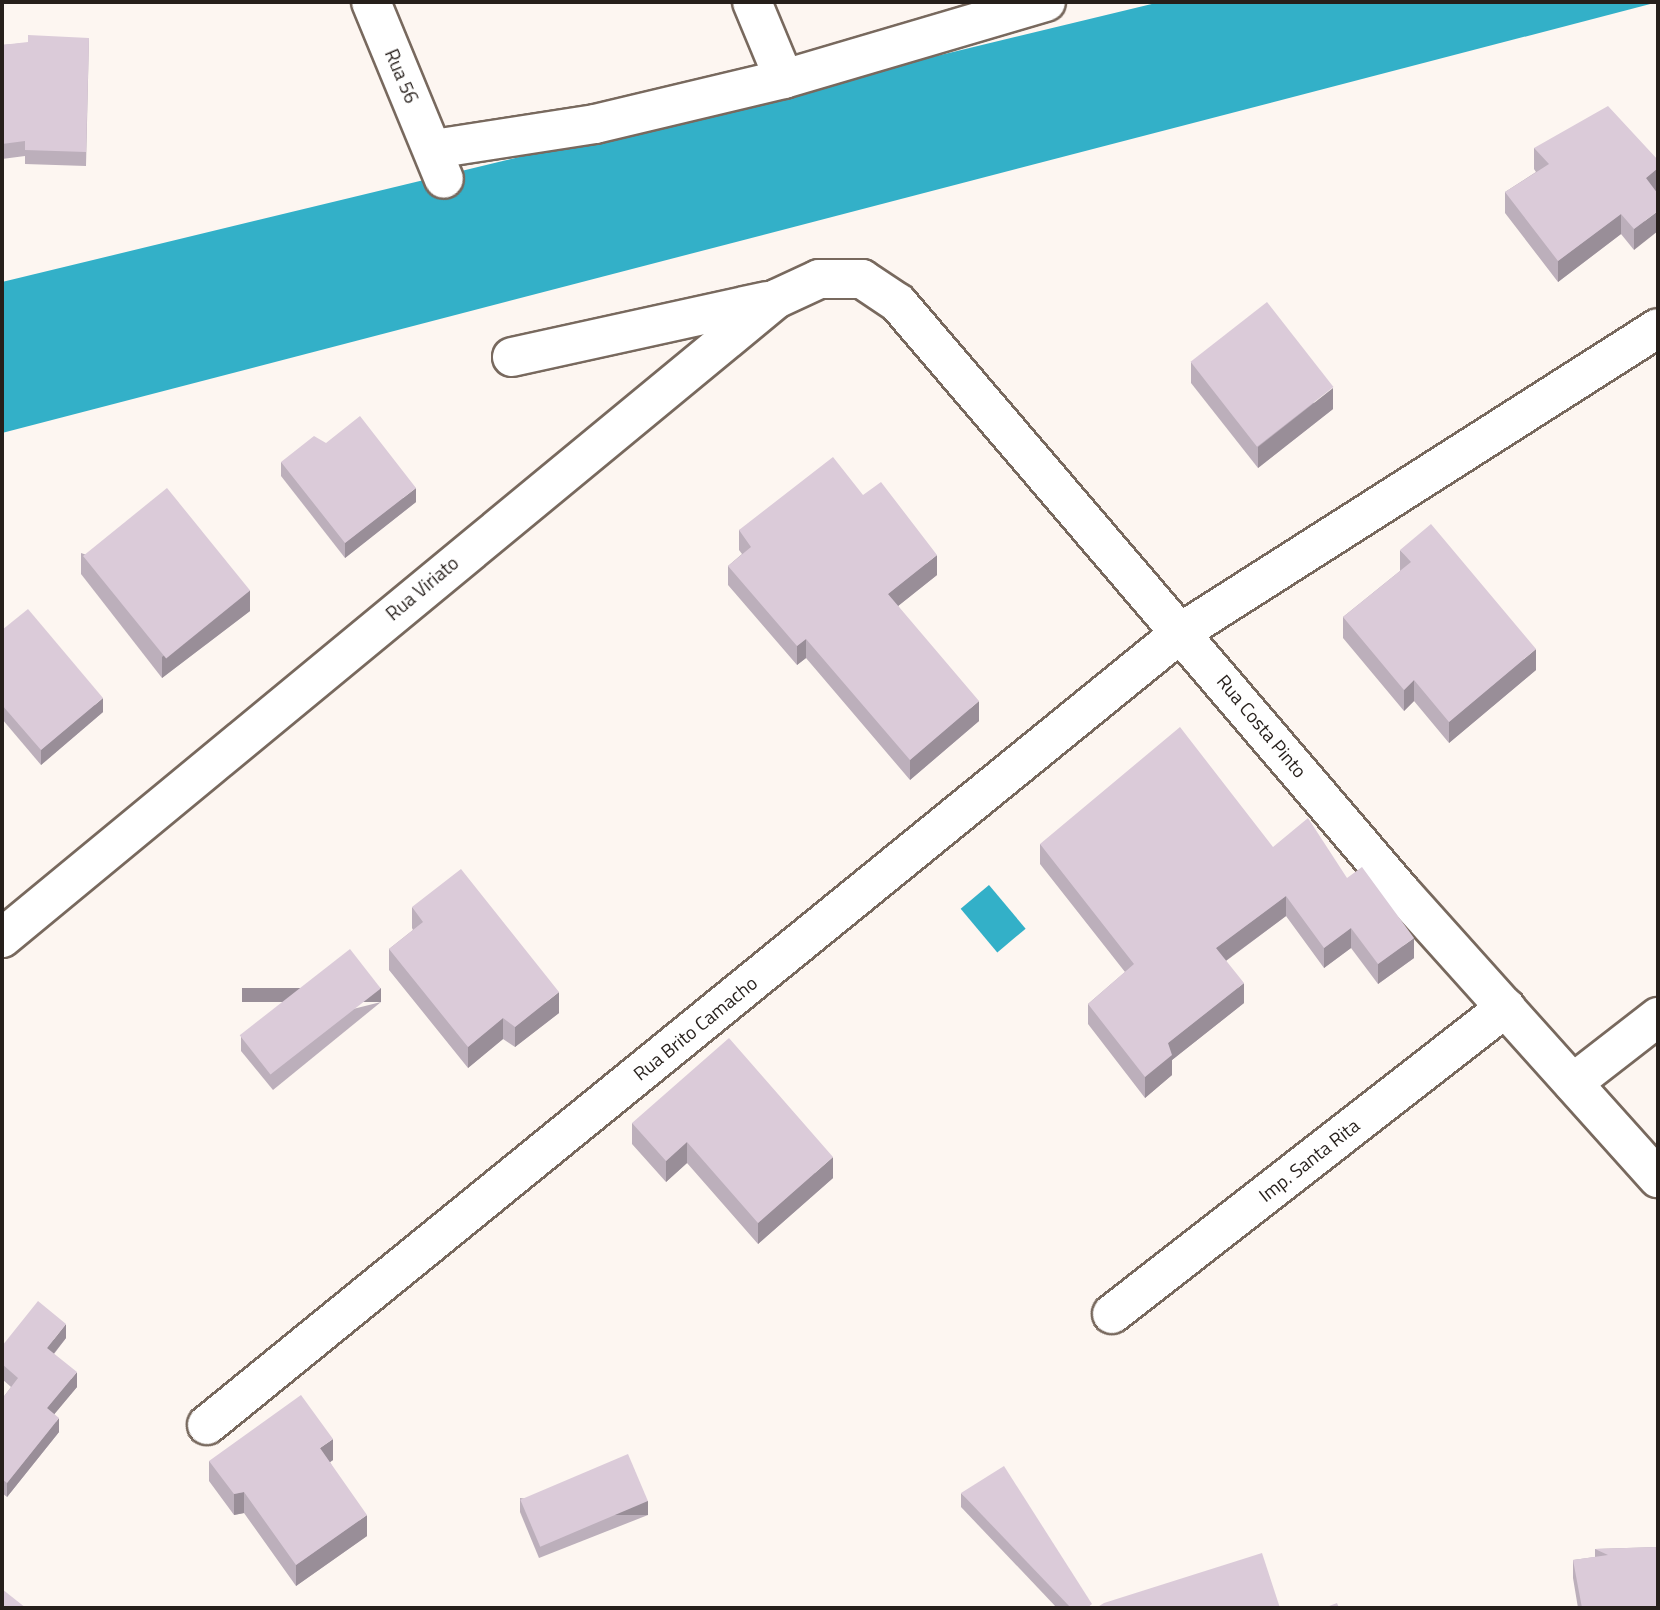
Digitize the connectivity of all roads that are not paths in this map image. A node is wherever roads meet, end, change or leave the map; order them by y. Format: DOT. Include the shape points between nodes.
graph roads {
  1 [pos="371,2"];
  2 [pos="752,2"];
  3 [pos="1046,2"];
  4 [pos="784,79"];
  5 [pos="862,279"];
  6 [pos="776,299"];
  7 [pos="1658,328"];
  8 [pos="512,357"];
  9 [pos="1183,631"];
  10 [pos="2,938"];
  11 [pos="1506,1007"];
  12 [pos="1658,1017"];
  13 [pos="1573,1083"];
  14 [pos="1658,1178"];
  15 [pos="1112,1314"];
  16 [pos="207,1425"];
  1 -- 4 [label="street, Rua 56" via="439,164"];
  2 -- 4 [label="street"];
  3 -- 4 [label="street"];
  5 -- 6 [label="street, Rua Viriato" via="819,279"];
  5 -- 9 [label="street, Rua Costa Pinto" via="898,303"];
  6 -- 8 [label="street"];
  6 -- 10 [label="street, Rua Viriato"];
  7 -- 9 [label="street, Rua Brito Camacho"];
  9 -- 11 [label="street, Rua Costa Pinto"];
  9 -- 16 [label="street, Rua Brito Camacho"];
  11 -- 13 [label="street, Rua Costa Pinto"];
  11 -- 15 [label="street, Imp. Santa Rita"];
  12 -- 13 [label="street"];
  13 -- 14 [label="street, Rua Costa Pinto"];
}
